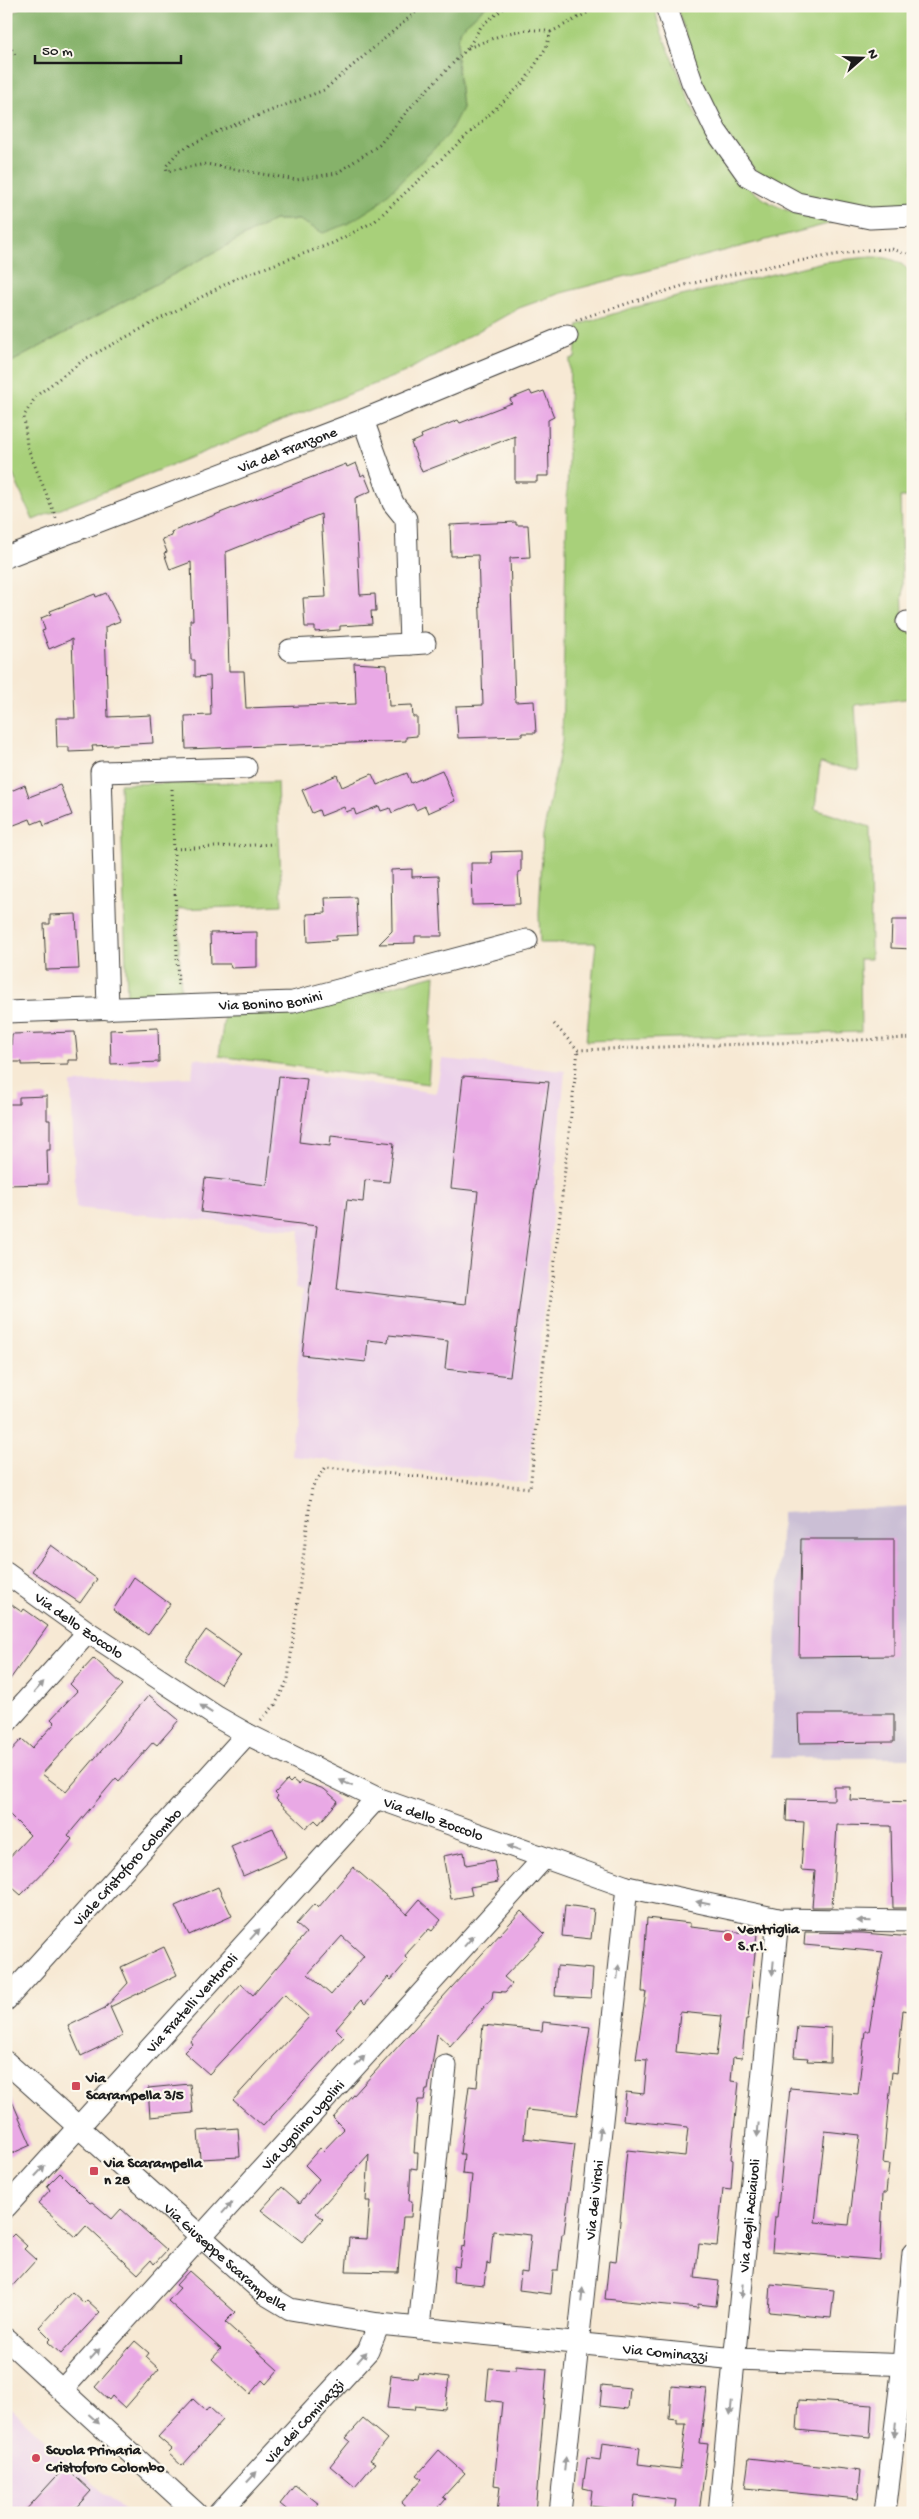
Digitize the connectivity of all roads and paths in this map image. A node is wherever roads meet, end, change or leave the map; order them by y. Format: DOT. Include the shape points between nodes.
graph roads {
  1 [pos="423,6"];
  2 [pos="507,6"];
  3 [pos="600,6"];
  4 [pos="666,6"];
  5 [pos="551,32"];
  6 [pos="6,41"];
  7 [pos="468,48"];
  8 [pos="15,55"];
  9 [pos="913,216"];
  10 [pos="913,256"];
  11 [pos="570,328"];
  12 [pos="363,420"];
  13 [pos="63,534"];
  14 [pos="6,556"];
  15 [pos="290,650"];
  16 [pos="173,768"];
  17 [pos="246,768"];
  18 [pos="274,844"];
  19 [pos="174,848"];
  20 [pos="527,940"];
  21 [pos="178,1006"];
  22 [pos="108,1010"];
  23 [pos="6,1012"];
  24 [pos="554,1024"];
  25 [pos="913,1038"];
  26 [pos="578,1050"];
  27 [pos="6,1573"];
  28 [pos="88,1632"];
  29 [pos="6,1724"];
  30 [pos="251,1731"];
  31 [pos="377,1798"];
  32 [pos="543,1859"];
  33 [pos="627,1887"];
  34 [pos="778,1919"];
  35 [pos="913,1922"];
  36 [pos="6,2000"];
  37 [pos="6,2062"];
  38 [pos="446,2066"];
  39 [pos="80,2128"];
  40 [pos="6,2207"];
  41 [pos="201,2237"];
  42 [pos="913,2254"];
  43 [pos="379,2324"];
  44 [pos="419,2328"];
  45 [pos="6,2339"];
  46 [pos="577,2343"];
  47 [pos="736,2360"];
  48 [pos="908,2364"];
  49 [pos="62,2390"];
  50 [pos="196,2513"];
  51 [pos="219,2513"];
  52 [pos="560,2513"];
  53 [pos="719,2513"];
  54 [pos="885,2513"];
  1 -- 7 [label="path" via="324,90 216,132 179,151 166,166 167,171 206,164 296,180 337,173 379,145"];
  2 -- 7 [label="path" via="482,25"];
  3 -- 5 [label="path"];
  4 -- 9 [label="street" via="692,82 716,131 748,176 796,203 870,218"];
  5 -- 7 [label="path" via="533,28 514,31"];
  5 -- 13 [label="path" via="546,48 524,82 375,221 332,243 237,278 85,359 36,396 24,416 27,446"];
  6 -- 8 [label="path"];
  10 -- 11 [label="path" via="892,249 864,250 774,266 685,285"];
  11 -- 12 [label="street, Via del Franzone"];
  12 -- 13 [label="street, Via del Franzone"];
  12 -- 15 [label="street" via="394,503 406,519 418,643"];
  13 -- 14 [label="street, Via del Franzone"];
  16 -- 17 [label="street"];
  16 -- 19 [label="path"];
  16 -- 22 [label="street" via="101,772"];
  18 -- 19 [label="path"];
  19 -- 21 [label="path"];
  20 -- 21 [label="street, Via Bonino Bonini" via="293,1002"];
  21 -- 22 [label="street, Via Bonino Bonini"];
  22 -- 23 [label="street, Via Bonino Bonini"];
  24 -- 26 [label="path"];
  25 -- 26 [label="path"];
  26 -- 30 [label="path" via="530,1488 326,1467 312,1487 288,1679 275,1705"];
  27 -- 28 [label="street, Via dello Zoccolo"];
  29 -- 28 [label="street, one-way"];
  30 -- 28 [label="street, Via dello Zoccolo, one-way"];
  31 -- 30 [label="street, Via dello Zoccolo, one-way"];
  30 -- 36 [label="street, Viale Cristoforo Colombo"];
  32 -- 31 [label="street, Via dello Zoccolo, one-way"];
  39 -- 31 [label="street, Via Fratelli Venturoli, one-way"];
  32 -- 33 [label="street, Via dello Zoccolo"];
  41 -- 32 [label="street, Via Ugolino Ugolini, one-way"];
  34 -- 33 [label="street, Via dello Zoccolo, one-way"];
  46 -- 33 [label="street, Via dei Virchi, one-way"];
  35 -- 34 [label="street, Via dello Zoccolo, one-way"];
  34 -- 47 [label="street, Via degli Acciaiuoli, one-way"];
  37 -- 39 [label="street, Via Giuseppe Scarampella"];
  38 -- 44 [label="street"];
  40 -- 39 [label="street, Via Fratelli Venturoli, one-way"];
  39 -- 41 [label="street, Via Giuseppe Scarampella"];
  41 -- 43 [label="street, Via Giuseppe Scarampella" via="265,2294 290,2309"];
  49 -- 41 [label="street, Via Ugolino Ugolini, one-way"];
  42 -- 48 [label="street"];
  43 -- 44 [label="street, Via Cominazzi"];
  51 -- 43 [label="street, Via dei Cominazzi, one-way" via="368,2351"];
  44 -- 46 [label="street, Via Cominazzi"];
  45 -- 49 [label="street"];
  46 -- 47 [label="street, Via Cominazzi"];
  52 -- 46 [label="street, Via dei Virchi, one-way"];
  47 -- 48 [label="street, Via Cominazzi"];
  47 -- 53 [label="street, Via degli Acciaiuoli, one-way"];
  48 -- 54 [label="street, one-way"];
  49 -- 50 [label="street, one-way"];
}
